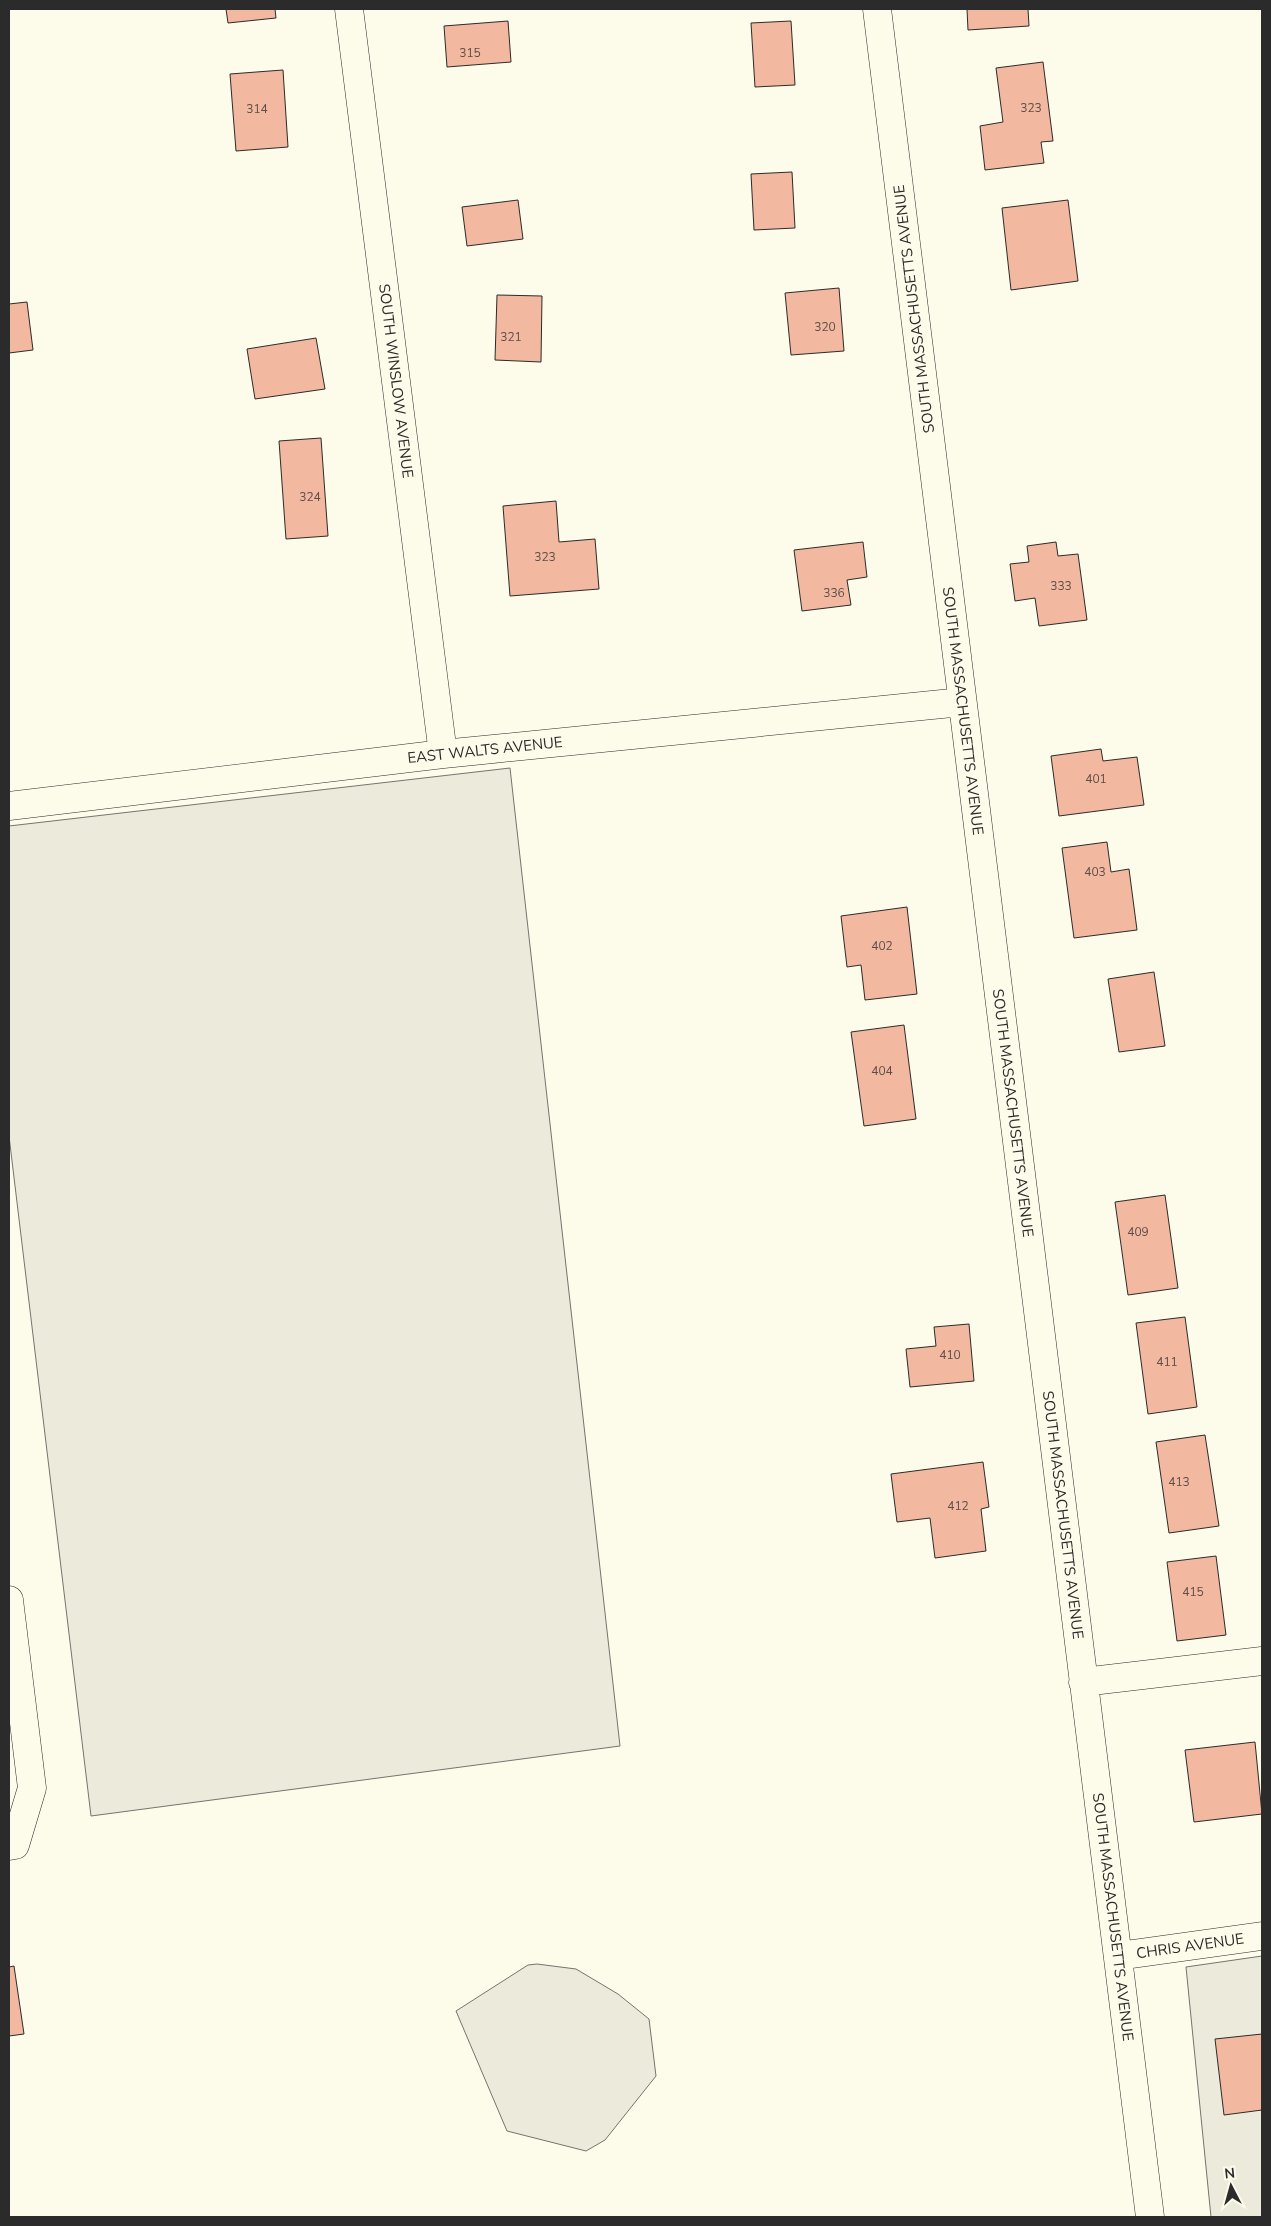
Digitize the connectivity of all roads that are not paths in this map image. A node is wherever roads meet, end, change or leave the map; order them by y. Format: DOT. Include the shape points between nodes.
graph roads {
  1 [pos="349,9"];
  2 [pos="878,9"];
  3 [pos="962,702"];
  4 [pos="444,754"];
  5 [pos="9,806"];
  6 [pos="9,1600"];
  7 [pos="1262,1661"];
  8 [pos="1083,1682"];
  9 [pos="9,1846"];
  10 [pos="1262,1936"];
  11 [pos="1118,1956"];
  12 [pos="1150,2217"];
  1 -- 4 [label="street, SOUTH WINSLOW AVENUE"];
  2 -- 3 [label="street, SOUTH MASSACHUSETTS AVENUE"];
  3 -- 4 [label="street, EAST WALTS AVENUE"];
  3 -- 8 [label="street, SOUTH MASSACHUSETTS AVENUE"];
  4 -- 5 [label="street, EAST WALTS AVENUE"];
  6 -- 9 [label="street" via="32,1788 16,1845"];
  7 -- 8 [label="street"];
  8 -- 11 [label="street, SOUTH MASSACHUSETTS AVENUE"];
  10 -- 11 [label="street, CHRIS AVENUE"];
  11 -- 12 [label="street, SOUTH MASSACHUSETTS AVENUE"];
}
